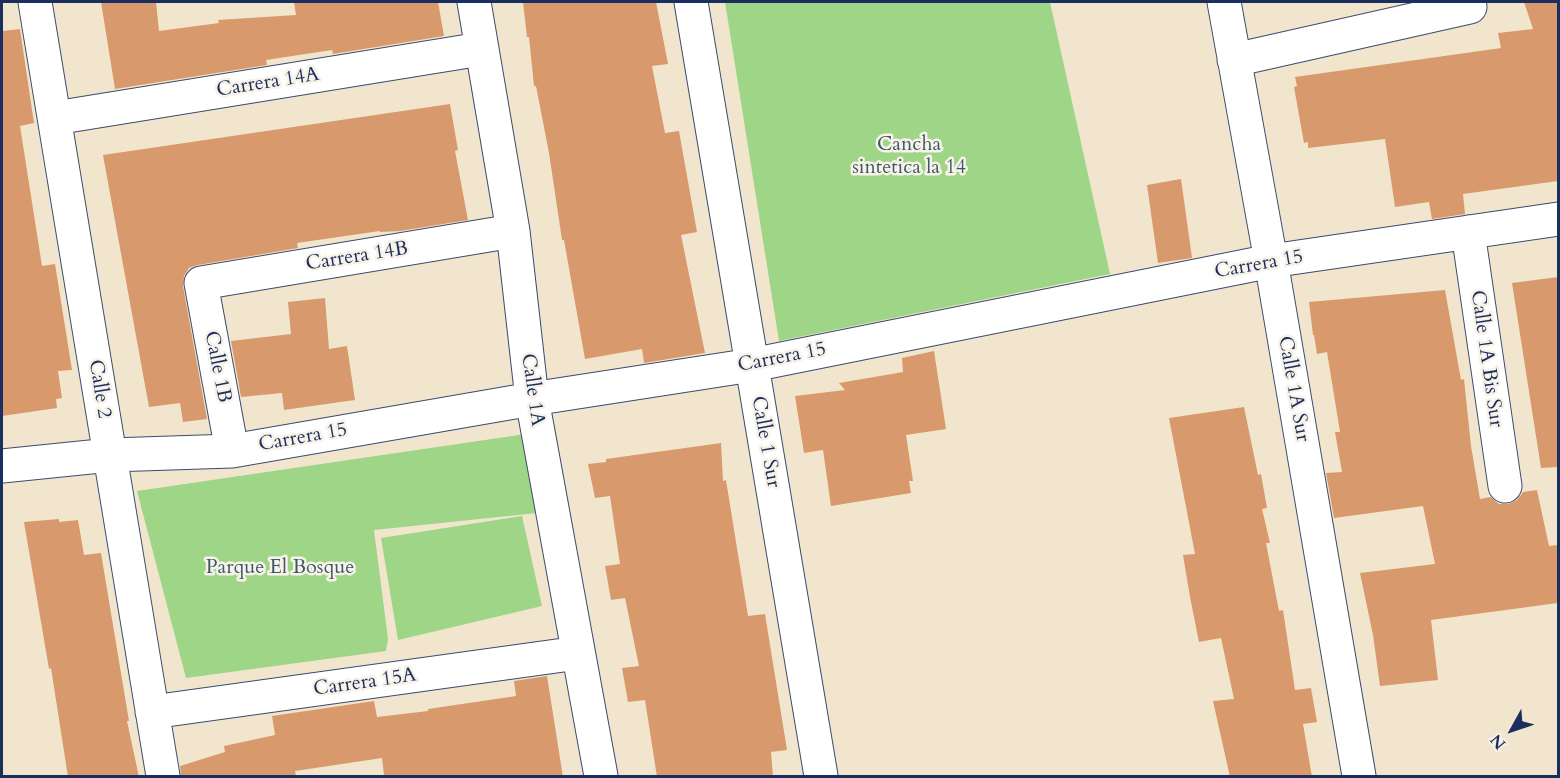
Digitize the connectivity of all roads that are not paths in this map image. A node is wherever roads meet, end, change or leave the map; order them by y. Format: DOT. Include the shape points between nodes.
graph roads {
  1 [pos="35,2"];
  2 [pos="474,2"];
  3 [pos="691,2"];
  4 [pos="1224,2"];
  5 [pos="1470,7"];
  6 [pos="481,49"];
  7 [pos="1234,60"];
  8 [pos="55,118"];
  9 [pos="1558,219"];
  10 [pos="513,231"];
  11 [pos="1468,232"];
  12 [pos="1271,261"];
  13 [pos="201,283"];
  14 [pos="752,365"];
  15 [pos="532,399"];
  16 [pos="232,450"];
  17 [pos="110,455"];
  18 [pos="2,466"];
  19 [pos="1505,486"];
  20 [pos="578,653"];
  21 [pos="153,712"];
  22 [pos="163,777"];
  23 [pos="601,777"];
  24 [pos="821,777"];
  25 [pos="1359,777"];
  1 -- 8 [label="street, Calle 2"];
  2 -- 6 [label="street, Calle 1A"];
  3 -- 14 [label="street, Calle 1 Sur"];
  4 -- 7 [label="street, Calle 1A Sur"];
  5 -- 7 [label="street"];
  6 -- 8 [label="street, Carrera 14A"];
  6 -- 10 [label="street, Calle 1A"];
  7 -- 12 [label="street, Calle 1A Sur"];
  8 -- 17 [label="street, Calle 2"];
  9 -- 11 [label="street, Carrera 15"];
  10 -- 13 [label="street, Carrera 14B"];
  10 -- 15 [label="street, Calle 1A"];
  11 -- 12 [label="street, Carrera 15"];
  11 -- 19 [label="street, Calle 1A Bis Sur"];
  12 -- 14 [label="street, Carrera 15"];
  12 -- 25 [label="street, Calle 1A Sur"];
  13 -- 16 [label="street, Calle 1B"];
  14 -- 15 [label="street, Carrera 15"];
  14 -- 24 [label="street, Calle 1 Sur"];
  15 -- 16 [label="street, Carrera 15"];
  15 -- 20 [label="street, Calle 1A"];
  16 -- 17 [label="street, Carrera 15"];
  17 -- 18 [label="street, Carrera 15"];
  17 -- 21 [label="street, Calle 2"];
  20 -- 21 [label="street, Carrera 15A"];
  20 -- 23 [label="street, Calle 1A"];
  21 -- 22 [label="street, Calle 2"];
}
